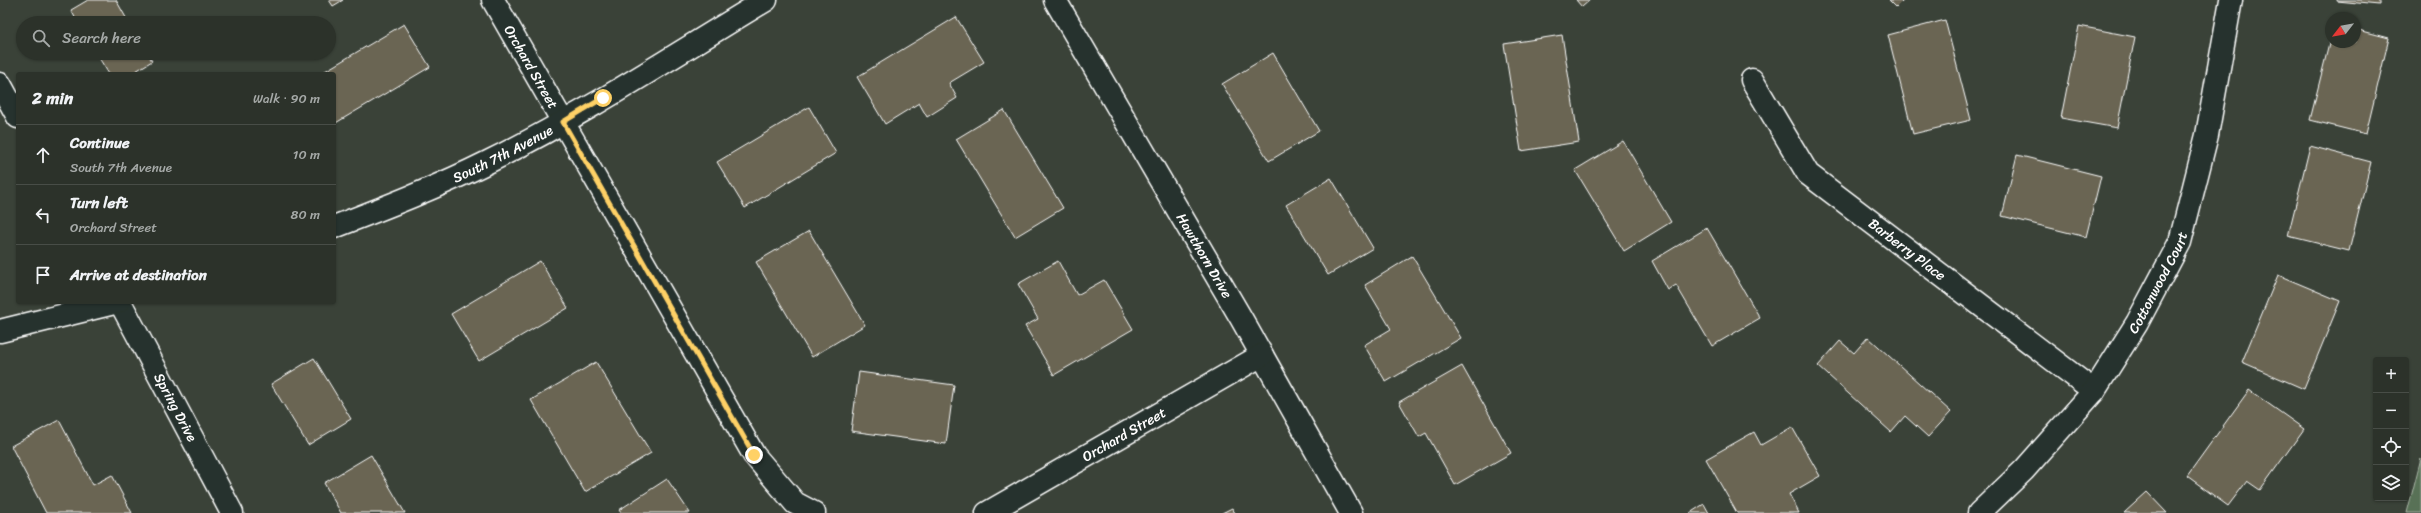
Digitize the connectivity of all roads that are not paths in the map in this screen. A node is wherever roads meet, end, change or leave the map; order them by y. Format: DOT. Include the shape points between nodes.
graph roads {
  1 [pos="494,0"];
  2 [pos="766,0"];
  3 [pos="1055,0"];
  4 [pos="2232,0"];
  5 [pos="1752,80"];
  6 [pos="0,84"];
  7 [pos="16,113"];
  8 [pos="563,122"];
  9 [pos="336,226"];
  10 [pos="111,304"];
  11 [pos="120,304"];
  12 [pos="0,331"];
  13 [pos="1262,355"];
  14 [pos="2094,391"];
  15 [pos="232,513"];
  16 [pos="814,513"];
  17 [pos="987,513"];
  18 [pos="1351,513"];
  19 [pos="1979,513"];
  1 -- 8 [label="street, Orchard Street"];
  2 -- 8 [label="street, South 7th Avenue"];
  3 -- 13 [label="street, Hawthorn Drive"];
  4 -- 14 [label="street, Cottonwood Court" via="2207,135 2180,242 2137,322"];
  5 -- 14 [label="street, Barberry Place" via="1808,174"];
  6 -- 7 [label="street"];
  8 -- 9 [label="street, South 7th Avenue" via="466,172"];
  8 -- 16 [label="street, Orchard Street" via="754,455 795,503"];
  10 -- 12 [label="street"];
  11 -- 15 [label="street, Spring Drive"];
  13 -- 17 [label="street, Orchard Street"];
  13 -- 18 [label="street, Hawthorn Drive"];
  14 -- 19 [label="street, Cottonwood Court" via="2024,470"];
}
